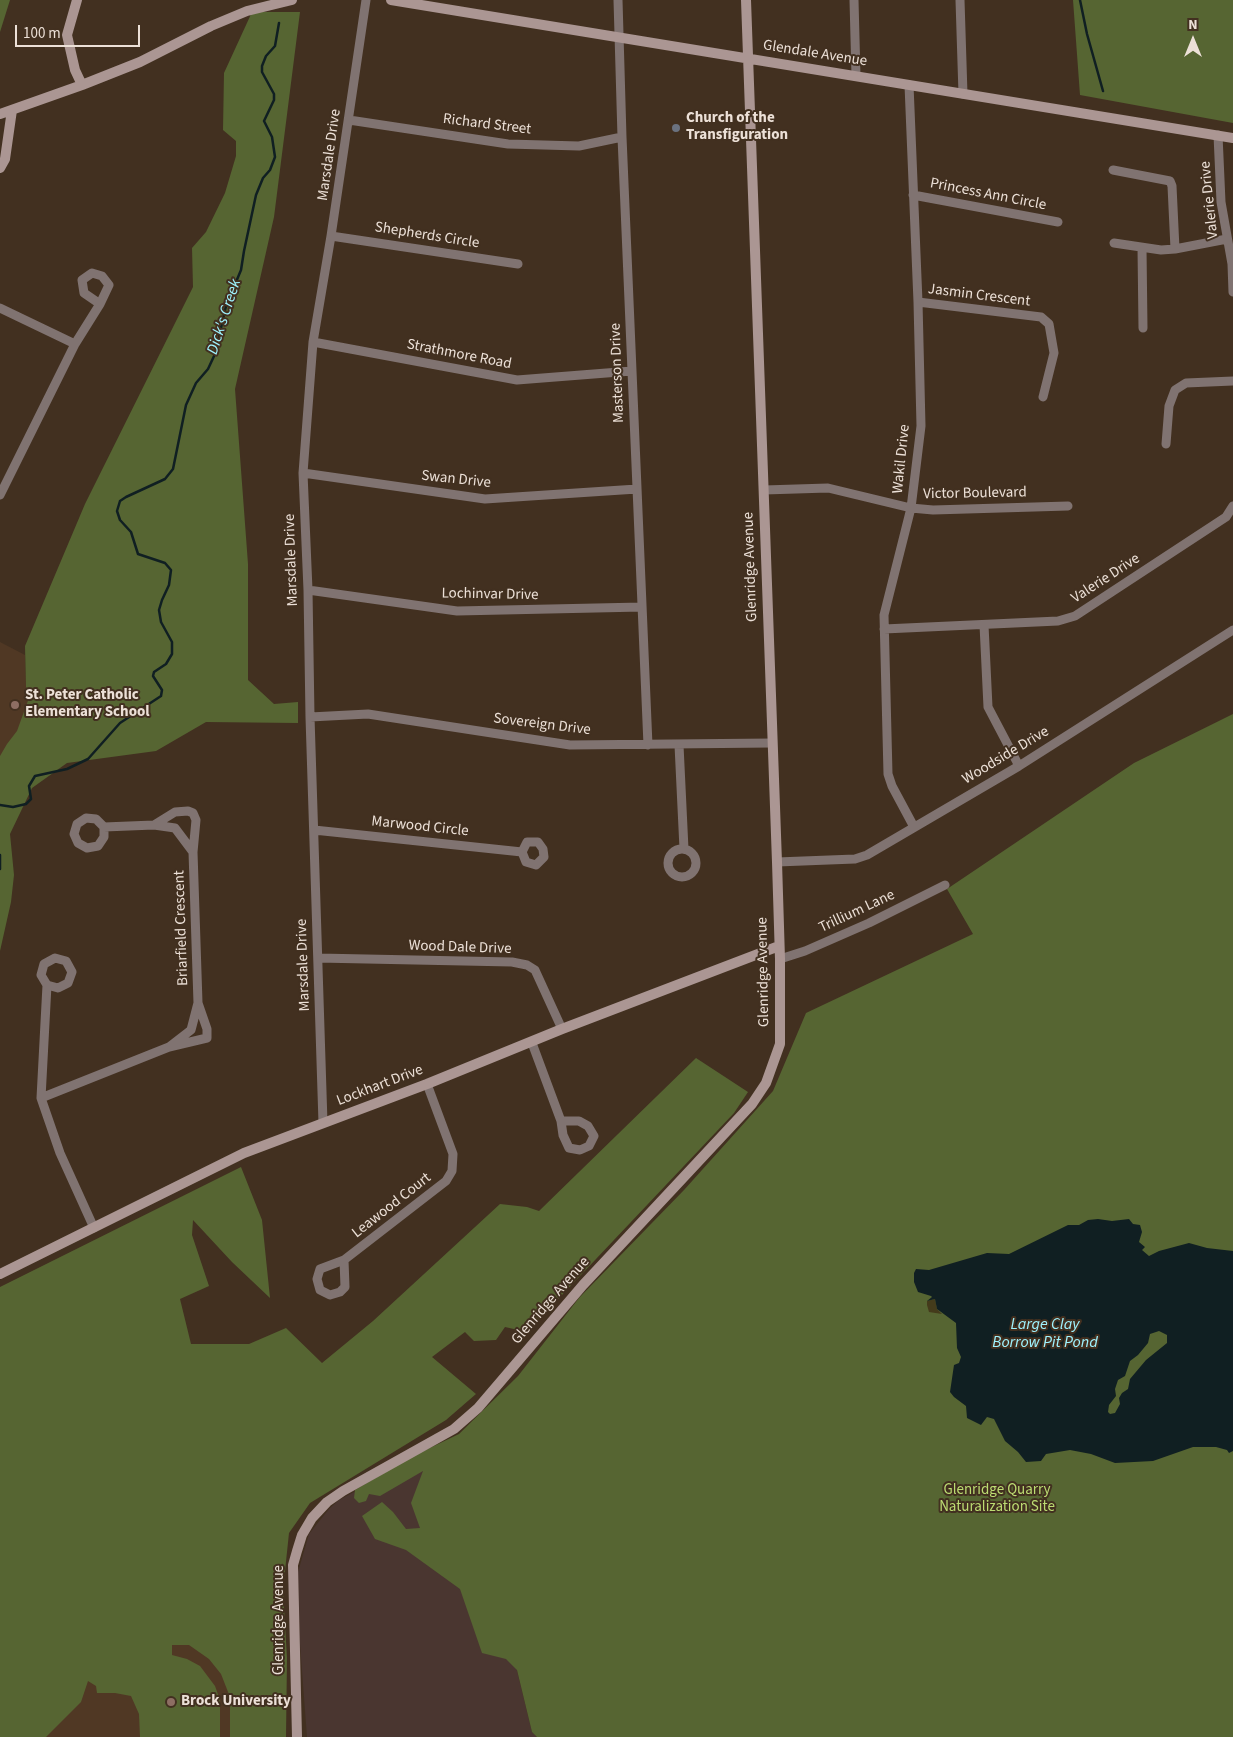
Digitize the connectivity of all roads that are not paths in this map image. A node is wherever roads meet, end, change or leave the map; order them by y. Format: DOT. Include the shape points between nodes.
graph roads {
  1 [pos="77,0"];
  2 [pos="292,0"];
  3 [pos="366,0"];
  4 [pos="392,0"];
  5 [pos="618,0"];
  6 [pos="746,0"];
  7 [pos="854,0"];
  8 [pos="960,0"];
  9 [pos="619,37"];
  10 [pos="748,59"];
  11 [pos="856,76"];
  12 [pos="909,85"];
  13 [pos="82,86"];
  14 [pos="963,94"];
  15 [pos="12,110"];
  16 [pos="0,114"];
  17 [pos="349,120"];
  18 [pos="1218,135"];
  19 [pos="622,136"];
  20 [pos="1233,138"];
  21 [pos="0,144"];
  22 [pos="2,163"];
  23 [pos="1113,170"];
  24 [pos="913,195"];
  25 [pos="1058,222"];
  26 [pos="332,236"];
  27 [pos="1227,239"];
  28 [pos="1114,243"];
  29 [pos="1142,248"];
  30 [pos="1175,249"];
  31 [pos="518,264"];
  32 [pos="1233,292"];
  33 [pos="918,302"];
  34 [pos="100,304"];
  35 [pos="0,308"];
  36 [pos="1143,328"];
  37 [pos="313,342"];
  38 [pos="75,344"];
  39 [pos="632,371"];
  40 [pos="1233,381"];
  41 [pos="1043,397"];
  42 [pos="1166,444"];
  43 [pos="303,473"];
  44 [pos="637,489"];
  45 [pos="764,490"];
  46 [pos="0,495"];
  47 [pos="1068,506"];
  48 [pos="1233,506"];
  49 [pos="911,508"];
  50 [pos="308,590"];
  51 [pos="642,607"];
  52 [pos="984,625"];
  53 [pos="884,629"];
  54 [pos="1233,630"];
  55 [pos="310,717"];
  56 [pos="772,743"];
  57 [pos="648,745"];
  58 [pos="679,745"];
  59 [pos="1019,766"];
  60 [pos="154,825"];
  61 [pos="104,827"];
  62 [pos="914,827"];
  63 [pos="314,830"];
  64 [pos="684,849"];
  65 [pos="193,852"];
  66 [pos="522,852"];
  67 [pos="777,862"];
  68 [pos="944,885"];
  69 [pos="779,946"];
  70 [pos="318,958"];
  71 [pos="780,959"];
  72 [pos="47,985"];
  73 [pos="198,1003"];
  74 [pos="562,1029"];
  75 [pos="532,1042"];
  76 [pos="169,1047"];
  77 [pos="426,1084"];
  78 [pos="41,1098"];
  79 [pos="561,1121"];
  80 [pos="323,1123"];
  81 [pos="94,1228"];
  82 [pos="344,1260"];
  83 [pos="0,1274"];
  84 [pos="297,1737"];
  1 -- 13 [label="main road" via="67,35"];
  2 -- 13 [label="main road" via="220,22 140,62"];
  3 -- 17 [label="street, Marsdale Drive"];
  4 -- 9 [label="main road, Glendale Avenue"];
  5 -- 9 [label="street, Masterson Drive"];
  6 -- 10 [label="main road, Glenridge Avenue"];
  7 -- 11 [label="street"];
  8 -- 14 [label="street"];
  9 -- 10 [label="main road, Glendale Avenue"];
  9 -- 19 [label="street, Masterson Drive"];
  10 -- 11 [label="main road, Glendale Avenue"];
  10 -- 45 [label="main road, Glenridge Avenue"];
  11 -- 12 [label="main road, Glendale Avenue"];
  12 -- 14 [label="main road, Glendale Avenue"];
  12 -- 24 [label="street, Wakil Drive"];
  13 -- 15 [label="main road"];
  14 -- 18 [label="main road, Glendale Avenue"];
  15 -- 16 [label="main road"];
  15 -- 22 [label="main road"];
  17 -- 19 [label="street, Richard Street" via="508,144 579,146"];
  17 -- 26 [label="street, Marsdale Drive"];
  18 -- 20 [label="main road, Glendale Avenue"];
  18 -- 27 [label="street, Valerie Drive" via="1221,202"];
  19 -- 39 [label="street, Masterson Drive"];
  21 -- 22 [label="main road"];
  23 -- 30 [label="street" via="1170,181"];
  24 -- 25 [label="street, Princess Ann Circle"];
  24 -- 33 [label="street, Wakil Drive"];
  26 -- 31 [label="street, Shepherds Circle"];
  26 -- 37 [label="street, Marsdale Drive"];
  27 -- 30 [label="street"];
  27 -- 32 [label="street, Valerie Drive"];
  28 -- 29 [label="street"];
  29 -- 30 [label="street"];
  29 -- 36 [label="street"];
  33 -- 41 [label="street, Jasmin Crescent" via="1041,317 1050,324 1054,352"];
  33 -- 49 [label="street, Wakil Drive" via="921,426"];
  34 -- 38 [label="street"];
  35 -- 38 [label="street"];
  37 -- 39 [label="street, Strathmore Road" via="516,380"];
  37 -- 43 [label="street, Marsdale Drive"];
  38 -- 46 [label="street"];
  39 -- 44 [label="street, Masterson Drive"];
  40 -- 42 [label="street" via="1186,383 1175,390 1169,406"];
  43 -- 44 [label="street, Swan Drive" via="485,499"];
  43 -- 50 [label="street, Marsdale Drive"];
  44 -- 51 [label="street, Masterson Drive"];
  45 -- 49 [label="street, Victor Boulevard" via="828,488"];
  45 -- 56 [label="main road, Glenridge Avenue"];
  47 -- 49 [label="street, Victor Boulevard"];
  48 -- 52 [label="street, Valerie Drive" via="1226,517 1076,616 1058,621"];
  49 -- 53 [label="street, Wakil Drive" via="884,615"];
  50 -- 51 [label="street, Lochinvar Drive" via="456,611"];
  50 -- 55 [label="street, Marsdale Drive"];
  51 -- 57 [label="street, Masterson Drive"];
  52 -- 53 [label="street, Valerie Drive"];
  52 -- 59 [label="street" via="988,706"];
  53 -- 62 [label="street, Wakil Drive" via="888,774"];
  54 -- 59 [label="street, Woodside Drive"];
  55 -- 57 [label="street, Sovereign Drive" via="368,714 570,745"];
  55 -- 63 [label="street, Marsdale Drive"];
  56 -- 58 [label="street, Sovereign Drive"];
  56 -- 67 [label="main road, Glenridge Avenue"];
  57 -- 58 [label="street, Sovereign Drive"];
  58 -- 64 [label="street"];
  59 -- 62 [label="street, Woodside Drive"];
  60 -- 61 [label="street, Briarfield Crescent"];
  60 -- 65 [label="street, Briarfield Crescent" via="175,828"];
  60 -- 65 [label="street, Briarfield Crescent" via="175,812 193,814 196,820"];
  62 -- 67 [label="street, Woodside Drive" via="868,855 855,859"];
  63 -- 66 [label="street, Marwood Circle"];
  63 -- 70 [label="street, Marsdale Drive"];
  65 -- 73 [label="street, Briarfield Crescent"];
  67 -- 69 [label="main road, Glenridge Avenue"];
  68 -- 71 [label="street, Trillium Lane" via="860,927"];
  69 -- 71 [label="main road, Glenridge Avenue"];
  69 -- 74 [label="main road, Lockhart Drive"];
  70 -- 74 [label="street, Wood Dale Drive" via="527,965 536,970"];
  70 -- 80 [label="street, Marsdale Drive"];
  71 -- 84 [label="main road, Glenridge Avenue" via="780,1044 766,1082 752,1104 583,1285 464,1421 343,1491 312,1518 299,1543 294,1565"];
  72 -- 78 [label="street"];
  73 -- 76 [label="street, Briarfield Crescent" via="191,1030"];
  73 -- 76 [label="street, Briarfield Crescent" via="207,1038"];
  74 -- 75 [label="main road, Lockhart Drive"];
  75 -- 77 [label="main road, Lockhart Drive"];
  75 -- 79 [label="street"];
  76 -- 78 [label="street, Briarfield Crescent"];
  77 -- 80 [label="main road, Lockhart Drive"];
  77 -- 82 [label="street, Leawood Court" via="453,1154 452,1171 446,1181"];
  78 -- 81 [label="street" via="60,1153"];
  80 -- 81 [label="main road, Lockhart Drive" via="244,1153"];
  81 -- 83 [label="main road, Lockhart Drive"];
}
